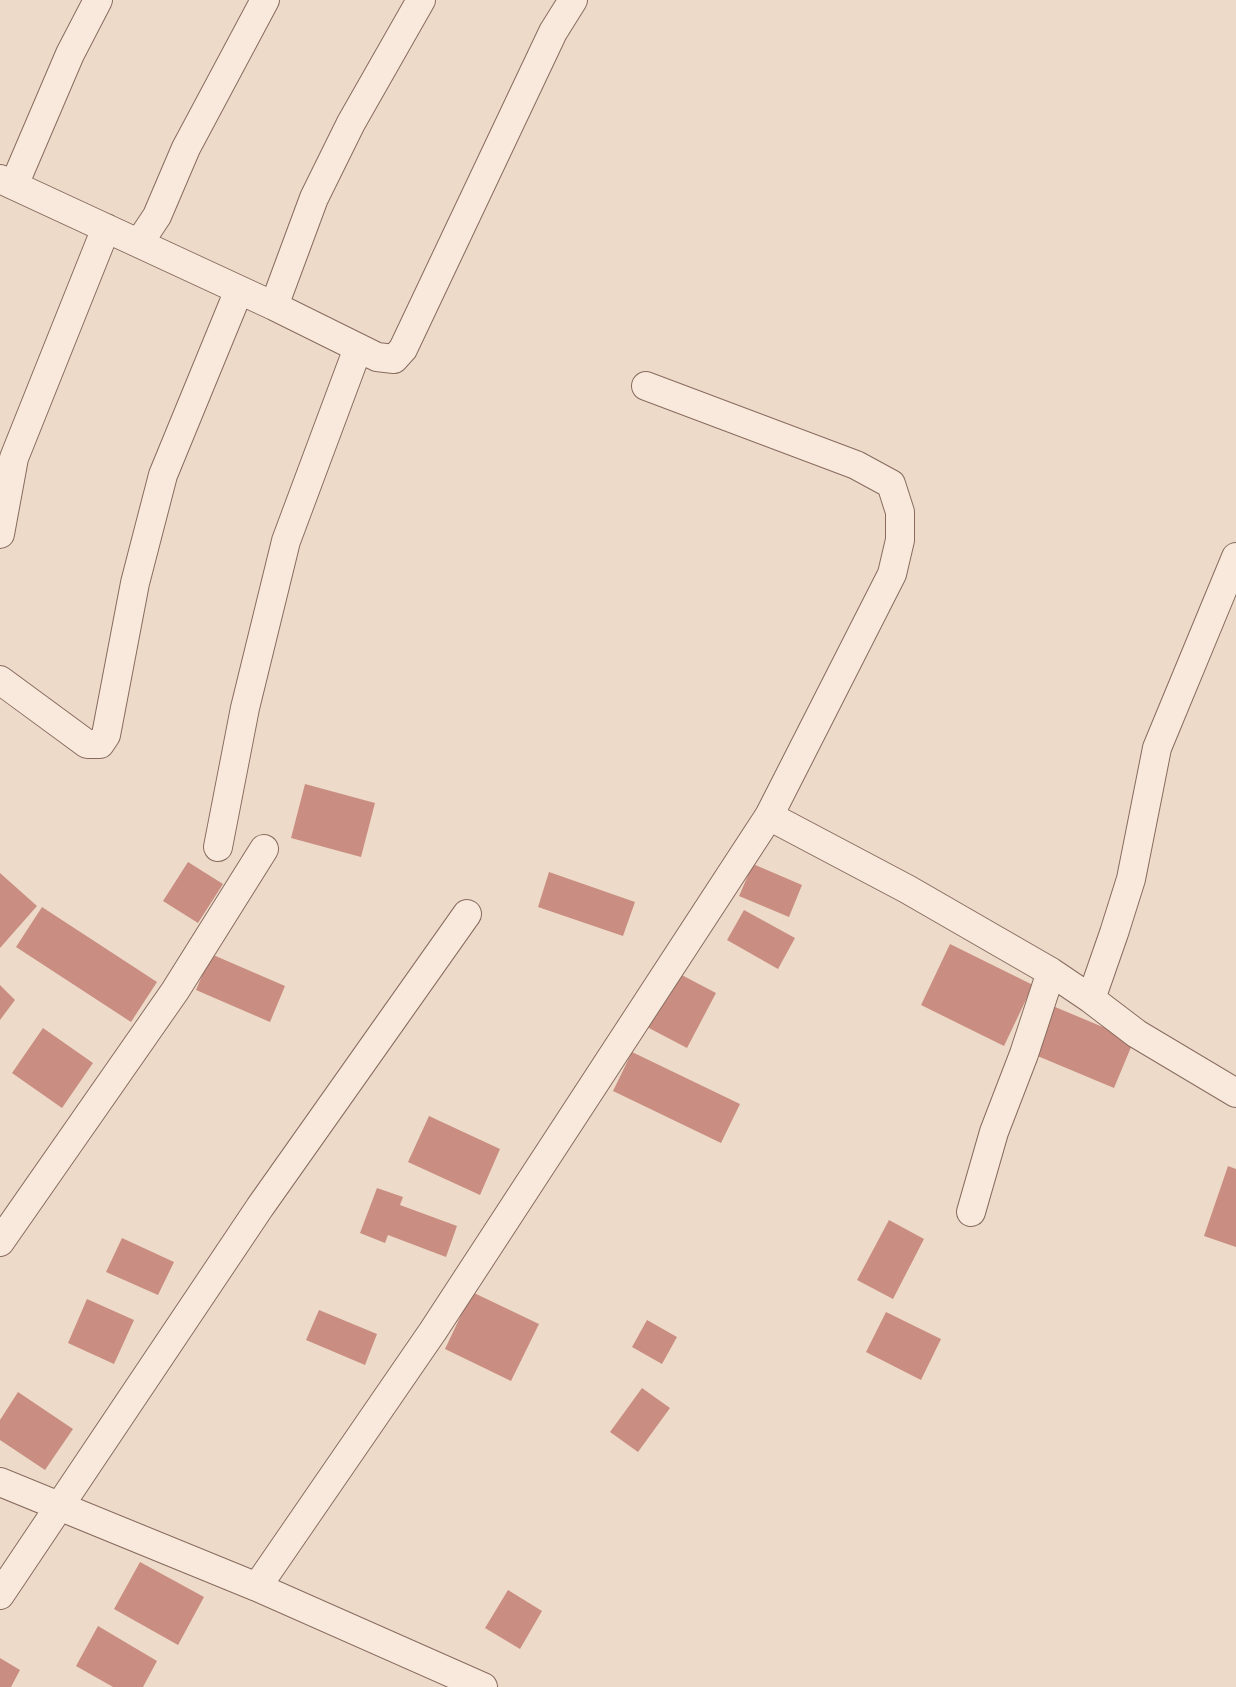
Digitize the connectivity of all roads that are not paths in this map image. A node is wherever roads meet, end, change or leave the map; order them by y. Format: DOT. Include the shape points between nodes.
graph roads {
  1 [pos="98,0"];
  2 [pos="265,0"];
  3 [pos="421,0"];
  4 [pos="573,0"];
  5 [pos="7,182"];
  6 [pos="106,228"];
  7 [pos="139,243"];
  8 [pos="239,290"];
  9 [pos="274,306"];
  10 [pos="358,348"];
  11 [pos="646,386"];
  12 [pos="0,534"];
  13 [pos="1236,557"];
  14 [pos="0,680"];
  15 [pos="769,816"];
  16 [pos="218,847"];
  17 [pos="264,849"];
  18 [pos="467,914"];
  19 [pos="1051,972"];
  20 [pos="1091,999"];
  21 [pos="1236,1093"];
  22 [pos="971,1212"];
  23 [pos="0,1242"];
  24 [pos="0,1482"];
  25 [pos="59,1506"];
  26 [pos="257,1587"];
  27 [pos="0,1595"];
  28 [pos="483,1687"];
  1 -- 5 [label="street"];
  2 -- 7 [label="street" via="186,148 157,216"];
  3 -- 9 [label="street" via="351,123 314,198"];
  4 -- 10 [label="street" via="553,32 403,349 394,359 377,357"];
  5 -- 6 [label="street"];
  6 -- 7 [label="street"];
  6 -- 12 [label="street" via="14,458"];
  7 -- 8 [label="street"];
  8 -- 9 [label="street"];
  8 -- 14 [label="street" via="163,475 135,583 106,735 100,744 87,744"];
  9 -- 10 [label="street"];
  10 -- 16 [label="street" via="286,541 246,708"];
  11 -- 15 [label="street" via="856,465 891,484 900,512 900,540 892,574"];
  13 -- 20 [label="street" via="1157,748 1131,879"];
  15 -- 19 [label="street" via="907,889"];
  15 -- 26 [label="street" via="439,1323"];
  17 -- 23 [label="street" via="175,990"];
  18 -- 25 [label="street" via="260,1207"];
  19 -- 20 [label="street"];
  19 -- 22 [label="street" via="994,1132"];
  20 -- 21 [label="street" via="1137,1034"];
  24 -- 25 [label="street"];
  25 -- 26 [label="street"];
  25 -- 27 [label="street"];
  26 -- 28 [label="street"];
}
